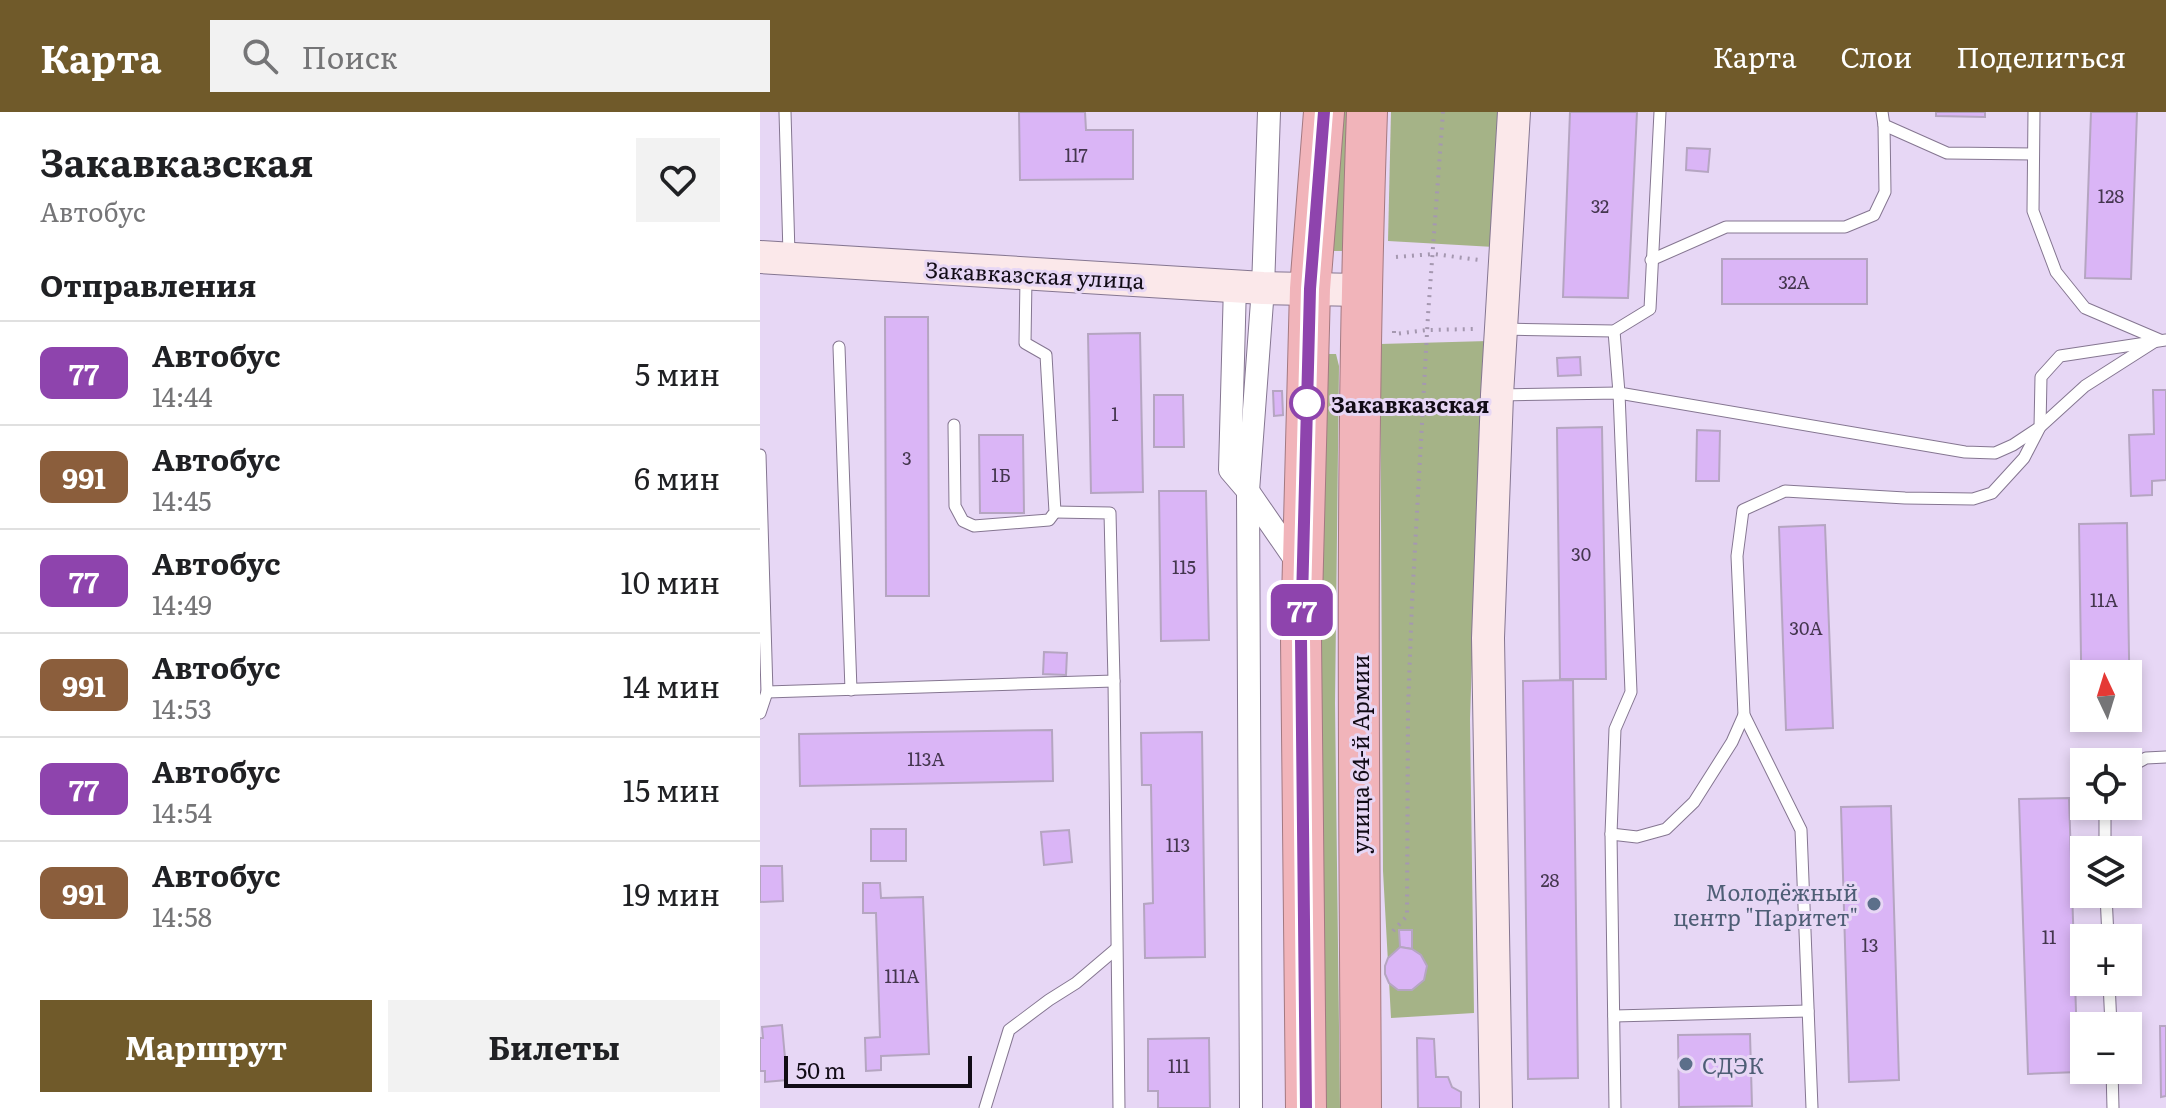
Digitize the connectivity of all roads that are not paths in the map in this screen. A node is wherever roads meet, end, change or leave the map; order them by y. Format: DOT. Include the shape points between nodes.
graph roads {
  1 [pos="785,112"];
  2 [pos="1269,112"];
  3 [pos="1324,112"];
  4 [pos="1367,112"];
  5 [pos="1514,112"];
  6 [pos="1660,112"];
  7 [pos="2034,112"];
  8 [pos="1883,118"];
  9 [pos="2033,154"];
  10 [pos="774,258"];
  11 [pos="1651,260"];
  12 [pos="1026,273"];
  13 [pos="1249,286"];
  14 [pos="1310,289"];
  15 [pos="1361,290"];
  16 [pos="1501,329"];
  17 [pos="1614,331"];
  18 [pos="2160,340"];
  19 [pos="839,347"];
  20 [pos="1619,393"];
  21 [pos="1497,395"];
  22 [pos="954,425"];
  23 [pos="2040,427"];
  24 [pos="760,455"];
  25 [pos="1248,491"];
  26 [pos="1055,512"];
  27 [pos="1303,570"];
  28 [pos="1114,681"];
  29 [pos="851,690"];
  30 [pos="767,692"];
  31 [pos="760,713"];
  32 [pos="1744,715"];
  33 [pos="2166,757"];
  34 [pos="2142,760"];
  35 [pos="1611,834"];
  36 [pos="1116,949"];
  37 [pos="1808,1011"];
  38 [pos="1614,1016"];
  39 [pos="2112,1084"];
  40 [pos="985,1108"];
  41 [pos="1119,1108"];
  42 [pos="1251,1108"];
  43 [pos="1306,1108"];
  44 [pos="1361,1108"];
  45 [pos="1496,1108"];
  46 [pos="1615,1108"];
  47 [pos="1812,1108"];
  48 [pos="2113,1108"];
  1 -- 10 [label="lane"];
  2 -- 13 [label="street"];
  3 -- 14 [label="highway"];
  4 -- 15 [label="highway, улица 64-й Армии"];
  5 -- 16 [label="street"];
  6 -- 11 [label="lane"];
  7 -- 9 [label="lane"];
  8 -- 9 [label="lane" via="1947,153"];
  8 -- 11 [label="lane" via="1885,192 1874,215 1845,227 1726,227"];
  9 -- 18 [label="lane" via="2033,211 2056,272 2085,308"];
  10 -- 12 [label="street, Закавказская улица"];
  11 -- 17 [label="lane" via="1650,309"];
  12 -- 13 [label="street, Закавказская улица"];
  12 -- 26 [label="lane" via="1025,343 1046,355"];
  13 -- 14 [label="street, Закавказская улица"];
  13 -- 25 [label="street"];
  14 -- 15 [label="street, Закавказская улица"];
  14 -- 27 [label="highway"];
  15 -- 44 [label="highway, улица 64-й Армии"];
  16 -- 17 [label="lane"];
  16 -- 21 [label="street"];
  17 -- 20 [label="lane"];
  18 -- 23 [label="lane" via="2085,386"];
  18 -- 23 [label="lane" via="2060,356 2041,377"];
  19 -- 29 [label="lane"];
  20 -- 21 [label="lane"];
  20 -- 23 [label="lane" via="1965,452 1995,453"];
  20 -- 35 [label="lane" via="1631,692 1615,729"];
  21 -- 45 [label="street" via="1488,638"];
  22 -- 26 [label="lane" via="955,506 963,521 974,526 1034,522 1049,520"];
  23 -- 32 [label="lane" via="2007,478 1992,493 1973,499 1785,491 1743,510 1737,556"];
  24 -- 30 [label="lane"];
  25 -- 27 [label="street"];
  25 -- 42 [label="street"];
  26 -- 28 [label="lane" via="1110,513"];
  27 -- 43 [label="highway"];
  28 -- 29 [label="lane"];
  28 -- 36 [label="lane"];
  29 -- 30 [label="lane"];
  30 -- 31 [label="lane"];
  32 -- 35 [label="lane" via="1694,802 1666,829 1637,837"];
  32 -- 37 [label="lane" via="1801,830"];
  33 -- 34 [label="lane"];
  35 -- 38 [label="lane"];
  36 -- 40 [label="lane" via="1009,1030"];
  36 -- 41 [label="lane"];
  37 -- 38 [label="lane"];
  37 -- 47 [label="lane"];
  38 -- 46 [label="lane"];
  39 -- 48 [label="lane"];
}
